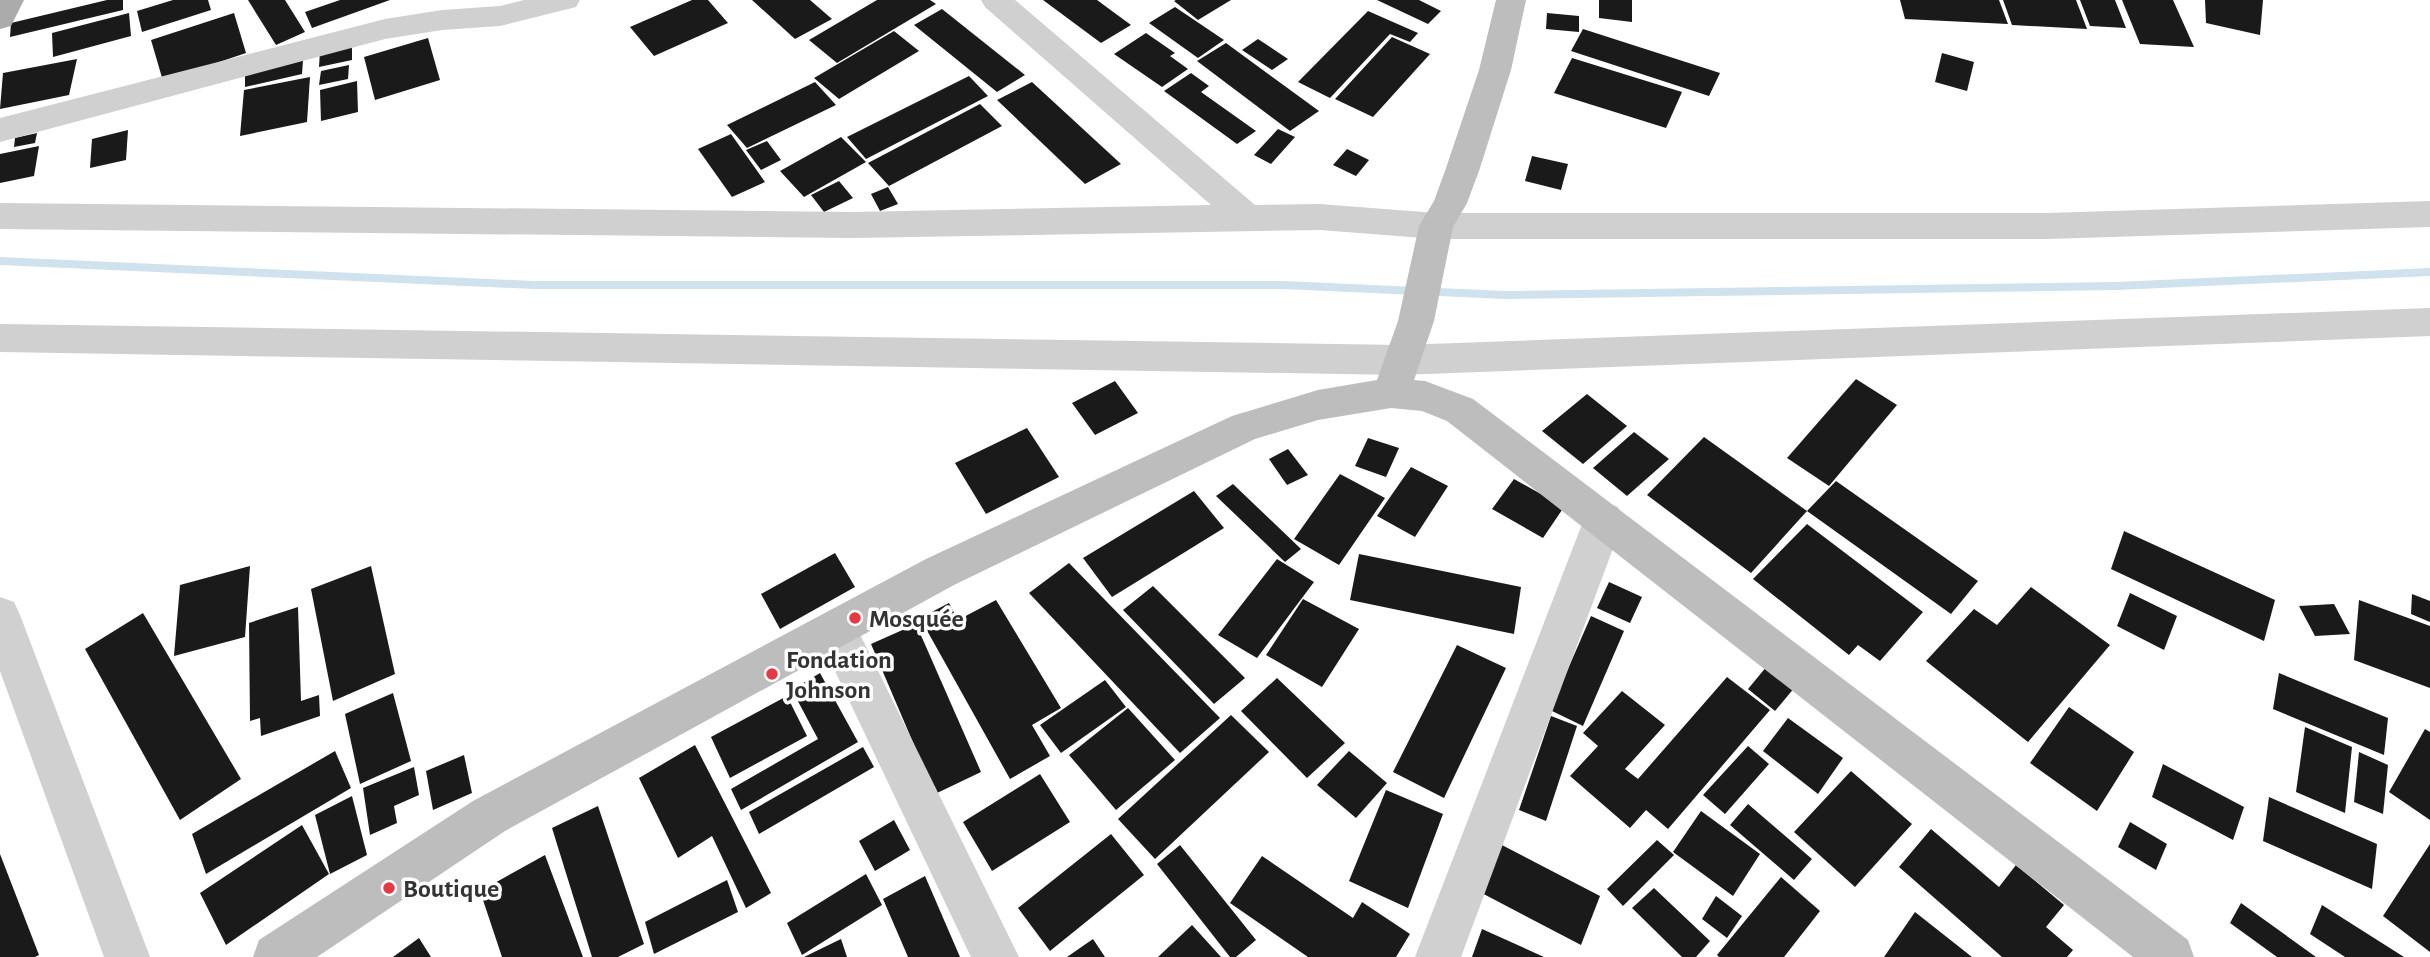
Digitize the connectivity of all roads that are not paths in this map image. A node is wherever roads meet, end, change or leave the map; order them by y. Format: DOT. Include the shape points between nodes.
graph roads {
  1 [pos="9,0"];
  2 [pos="565,0"];
  3 [pos="996,0"];
  4 [pos="1511,0"];
  5 [pos="0,19"];
  6 [pos="0,130"];
  7 [pos="2430,214"];
  8 [pos="0,216"];
  9 [pos="1248,218"];
  10 [pos="1436,226"];
  11 [pos="2430,322"];
  12 [pos="0,338"];
  13 [pos="1396,377"];
  14 [pos="1604,519"];
  15 [pos="0,615"];
  16 [pos="836,629"];
  17 [pos="127,957"];
  18 [pos="276,957"];
  19 [pos="996,957"];
  20 [pos="1438,957"];
  21 [pos="2171,957"];
  1 -- 5 [label="main road"];
  2 -- 6 [label="street" via="500,16 385,29"];
  3 -- 9 [label="street"];
  4 -- 10 [label="street" via="1495,70 1470,146 1450,203"];
  7 -- 10 [label="street" via="2047,226"];
  8 -- 9 [label="street" via="852,225"];
  9 -- 10 [label="street" via="1320,217"];
  10 -- 13 [label="street" via="1416,321"];
  11 -- 13 [label="street"];
  12 -- 13 [label="street"];
  13 -- 14 [label="street" via="1425,396 1460,410"];
  13 -- 16 [label="street" via="1245,427 940,572"];
  14 -- 20 [label="street"];
  14 -- 21 [label="street"];
  15 -- 17 [label="street"];
  16 -- 18 [label="street" via="489,816"];
  16 -- 19 [label="street"];
}
